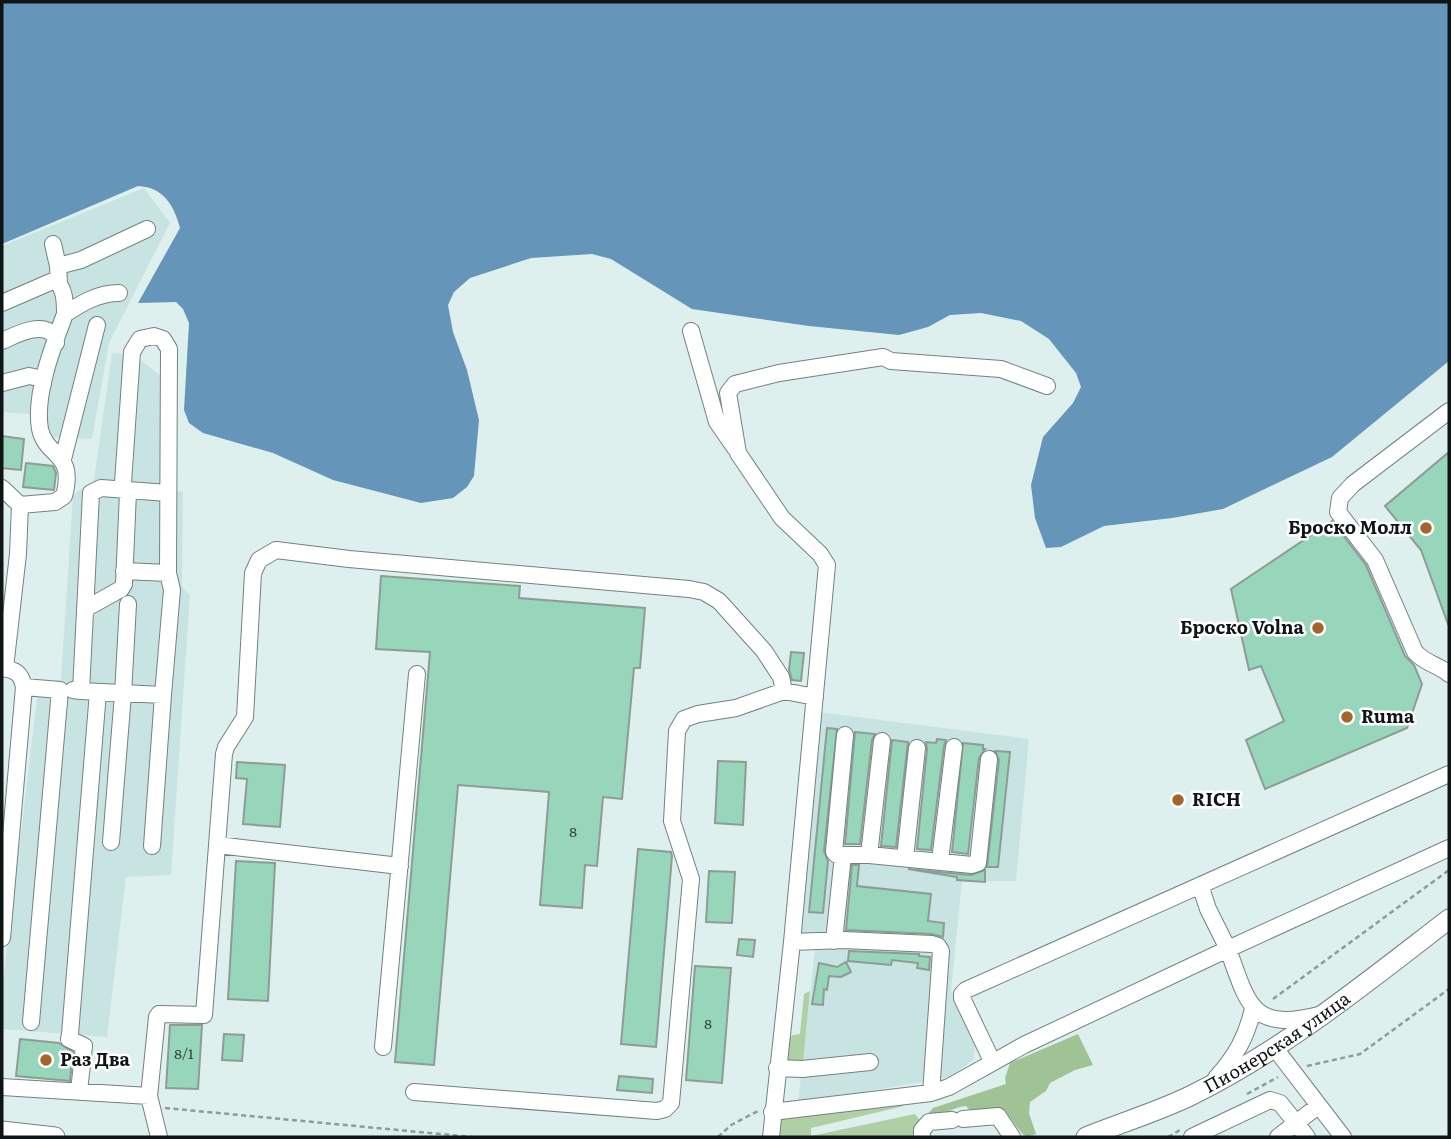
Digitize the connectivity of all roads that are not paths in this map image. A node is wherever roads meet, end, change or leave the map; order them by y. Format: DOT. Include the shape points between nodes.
graph roads {
  1 [pos="146,229"];
  2 [pos="53,244"];
  3 [pos="58,266"];
  4 [pos="59,283"];
  5 [pos="119,293"];
  6 [pos="2,303"];
  7 [pos="65,314"];
  8 [pos="97,325"];
  9 [pos="691,331"];
  10 [pos="2,341"];
  11 [pos="56,343"];
  12 [pos="2,383"];
  13 [pos="43,384"];
  14 [pos="1047,386"];
  15 [pos="1449,411"];
  16 [pos="738,453"];
  17 [pos="63,459"];
  18 [pos="2,488"];
  19 [pos="128,492"];
  20 [pos="168,493"];
  21 [pos="20,505"];
  22 [pos="9,567"];
  23 [pos="124,571"];
  24 [pos="168,573"];
  25 [pos="128,604"];
  26 [pos="85,609"];
  27 [pos="4,661"];
  28 [pos="417,674"];
  29 [pos="1449,674"];
  30 [pos="23,687"];
  31 [pos="60,690"];
  32 [pos="784,691"];
  33 [pos="90,692"];
  34 [pos="123,694"];
  35 [pos="163,695"];
  36 [pos="815,697"];
  37 [pos="845,735"];
  38 [pos="882,741"];
  39 [pos="954,747"];
  40 [pos="917,748"];
  41 [pos="989,759"];
  42 [pos="1449,774"];
  43 [pos="111,842"];
  44 [pos="217,845"];
  45 [pos="152,846"];
  46 [pos="1449,848"];
  47 [pos="843,855"];
  48 [pos="869,855"];
  49 [pos="905,858"];
  50 [pos="940,861"];
  51 [pos="400,866"];
  52 [pos="1200,885"];
  53 [pos="1449,919"];
  54 [pos="2,932"];
  55 [pos="2,938"];
  56 [pos="834,941"];
  57 [pos="792,942"];
  58 [pos="1228,948"];
  59 [pos="1253,1008"];
  60 [pos="1324,1013"];
  61 [pos="31,1021"];
  62 [pos="383,1046"];
  63 [pos="1273,1047"];
  64 [pos="992,1061"];
  65 [pos="870,1062"];
  66 [pos="777,1068"];
  67 [pos="1209,1086"];
  68 [pos="2,1087"];
  69 [pos="79,1091"];
  70 [pos="414,1092"];
  71 [pos="931,1093"];
  72 [pos="149,1096"];
  73 [pos="773,1107"];
  74 [pos="1318,1107"];
  75 [pos="1296,1123"];
  76 [pos="2,1131"];
  77 [pos="1186,1134"];
  78 [pos="55,1137"];
  79 [pos="159,1137"];
  80 [pos="771,1137"];
  81 [pos="922,1137"];
  82 [pos="1012,1137"];
  83 [pos="1086,1137"];
  84 [pos="1278,1137"];
  85 [pos="1307,1137"];
  86 [pos="1343,1137"];
  1 -- 3 [label="lane"];
  2 -- 3 [label="lane"];
  3 -- 4 [label="lane"];
  4 -- 6 [label="lane" via="55,280"];
  4 -- 7 [label="lane"];
  5 -- 7 [label="lane" via="84,301"];
  7 -- 11 [label="lane"];
  8 -- 17 [label="lane"];
  9 -- 16 [label="lane" via="717,422"];
  10 -- 11 [label="lane" via="45,329"];
  11 -- 13 [label="lane"];
  12 -- 13 [label="lane" via="29,376"];
  13 -- 17 [label="lane" via="41,433"];
  14 -- 16 [label="lane" via="1001,369 883,357 779,373 735,384 727,393"];
  15 -- 29 [label="lane" via="1353,484 1340,498 1338,512 1375,560 1415,652 1425,663"];
  16 -- 36 [label="lane" via="782,518 827,565"];
  17 -- 21 [label="lane" via="69,479 64,496 55,502"];
  18 -- 21 [label="lane"];
  19 -- 20 [label="lane"];
  19 -- 20 [label="lane" via="123,483 132,352 140,339 153,336 163,339 169,349"];
  19 -- 23 [label="lane"];
  19 -- 26 [label="lane" via="101,488 91,493"];
  20 -- 24 [label="lane"];
  21 -- 22 [label="lane"];
  22 -- 27 [label="lane"];
  23 -- 24 [label="lane"];
  23 -- 26 [label="lane" via="121,589"];
  24 -- 35 [label="lane" via="173,590"];
  25 -- 34 [label="lane"];
  26 -- 33 [label="lane"];
  27 -- 30 [label="lane" via="22,677"];
  28 -- 51 [label="lane"];
  30 -- 31 [label="lane"];
  30 -- 54 [label="lane"];
  31 -- 33 [label="lane"];
  31 -- 61 [label="lane"];
  32 -- 36 [label="lane"];
  32 -- 44 [label="lane" via="781,677 764,651 719,601 704,592 276,550 259,560 253,573 244,717 224,754"];
  32 -- 70 [label="lane" via="684,719 677,731 672,821 691,879 671,1103 666,1109"];
  33 -- 34 [label="lane"];
  33 -- 69 [label="lane" via="69,1034 69,1039 84,1046"];
  34 -- 35 [label="lane"];
  34 -- 43 [label="lane"];
  35 -- 45 [label="lane"];
  36 -- 57 [label="lane"];
  37 -- 47 [label="lane" via="834,852"];
  38 -- 48 [label="lane"];
  39 -- 50 [label="lane"];
  40 -- 49 [label="lane"];
  41 -- 50 [label="lane" via="978,863"];
  42 -- 52 [label="lane"];
  44 -- 51 [label="lane"];
  44 -- 72 [label="lane" via="204,1015 158,1015"];
  46 -- 58 [label="lane"];
  47 -- 48 [label="lane"];
  47 -- 56 [label="lane"];
  48 -- 49 [label="lane"];
  49 -- 50 [label="lane"];
  51 -- 62 [label="lane"];
  52 -- 58 [label="lane"];
  52 -- 64 [label="lane" via="962,994"];
  53 -- 60 [label="main road, Пионерская улица"];
  54 -- 55 [label="lane"];
  56 -- 57 [label="lane"];
  56 -- 71 [label="lane" via="938,946"];
  57 -- 66 [label="lane"];
  58 -- 59 [label="lane"];
  58 -- 64 [label="lane"];
  59 -- 60 [label="lane" via="1275,1021"];
  59 -- 67 [label="lane" via="1243,1042"];
  60 -- 63 [label="main road, Пионерская улица"];
  63 -- 67 [label="main road, Пионерская улица"];
  63 -- 74 [label="lane"];
  64 -- 71 [label="lane"];
  65 -- 66 [label="lane"];
  66 -- 73 [label="lane"];
  67 -- 83 [label="main road, Пионерская улица"];
  68 -- 69 [label="lane"];
  69 -- 72 [label="lane"];
  71 -- 73 [label="lane"];
  72 -- 79 [label="lane"];
  73 -- 80 [label="lane"];
  74 -- 75 [label="lane"];
  74 -- 86 [label="lane"];
  75 -- 77 [label="lane" via="1280,1103 1270,1100"];
  75 -- 84 [label="lane"];
  75 -- 85 [label="lane"];
  76 -- 78 [label="main road"];
  81 -- 82 [label="lane" via="929,1122 998,1116"];
}
